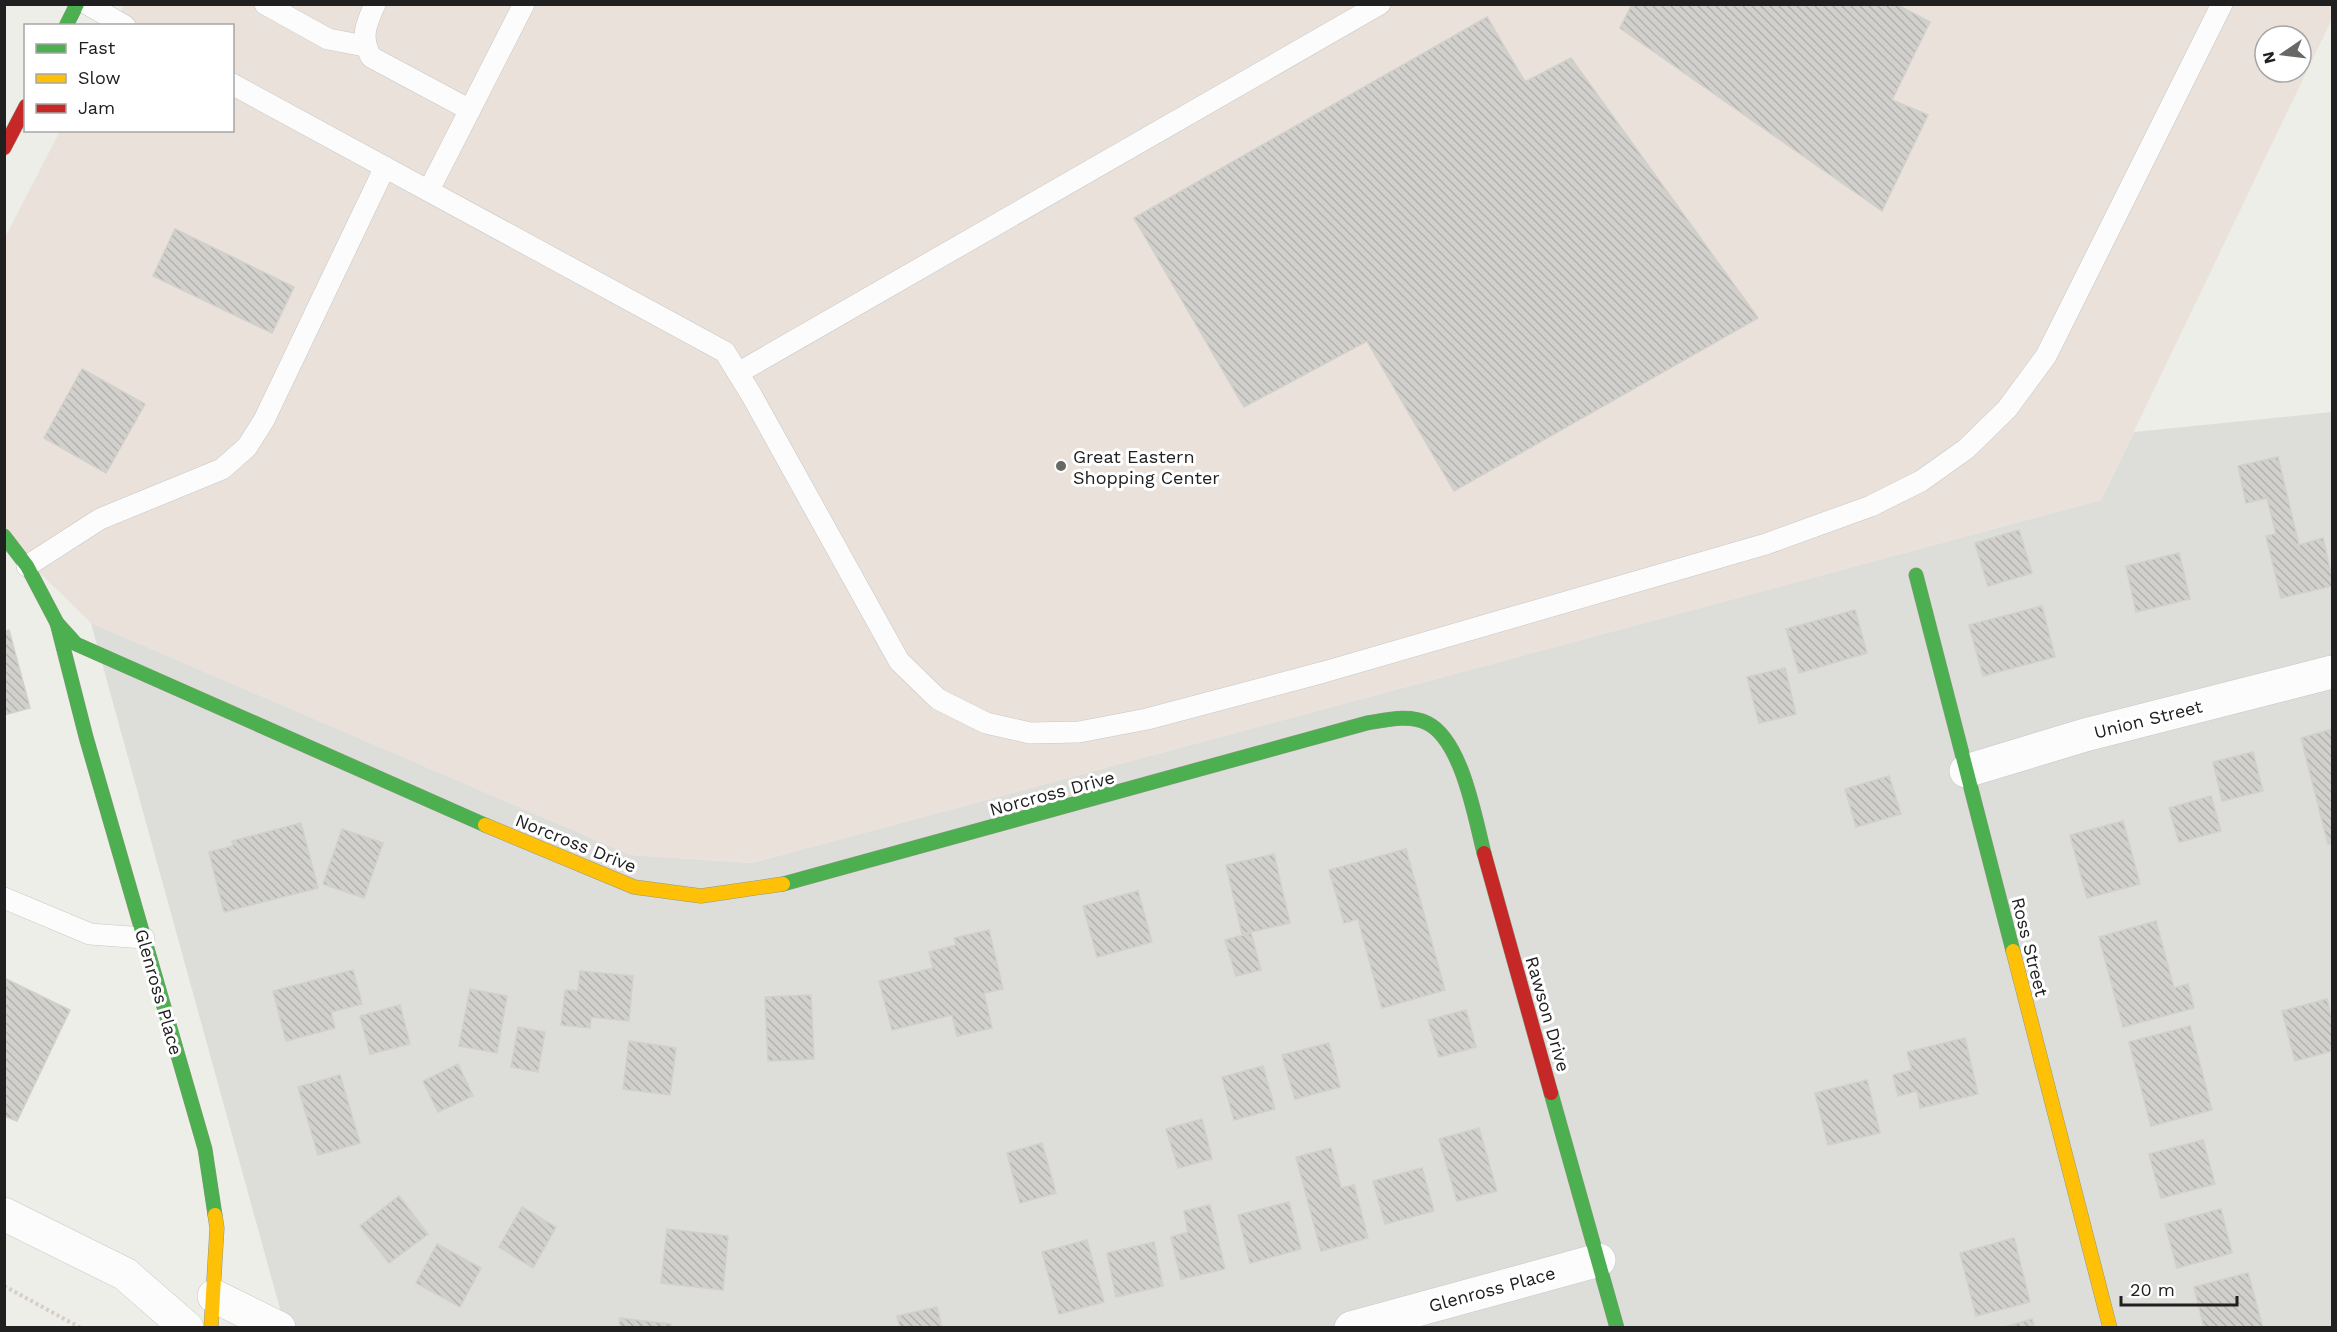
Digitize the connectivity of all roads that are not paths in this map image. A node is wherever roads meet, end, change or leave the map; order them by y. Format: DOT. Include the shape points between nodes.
graph roads {
  1 [pos="77,4"];
  2 [pos="87,4"];
  3 [pos="265,4"];
  4 [pos="375,4"];
  5 [pos="524,4"];
  6 [pos="1380,4"];
  7 [pos="2222,4"];
  8 [pos="67,24"];
  9 [pos="122,24"];
  10 [pos="365,46"];
  11 [pos="234,85"];
  12 [pos="24,110"];
  13 [pos="470,110"];
  14 [pos="4,148"];
  15 [pos="385,167"];
  16 [pos="429,190"];
  17 [pos="738,374"];
  18 [pos="4,536"];
  19 [pos="27,566"];
  20 [pos="1916,575"];
  21 [pos="57,623"];
  22 [pos="2332,672"];
  23 [pos="1425,720"];
  24 [pos="1966,771"];
  25 [pos="4,898"];
  26 [pos="144,938"];
  27 [pos="4,1214"];
  28 [pos="1599,1260"];
  29 [pos="212,1312"];
  30 [pos="187,1328"];
  31 [pos="279,1328"];
  32 [pos="1352,1328"];
  33 [pos="1617,1328"];
  34 [pos="2110,1328"];
  1 -- 8 [label="street"];
  2 -- 9 [label="lane"];
  3 -- 10 [label="lane" via="328,39"];
  4 -- 10 [label="lane" via="363,30"];
  5 -- 13 [label="lane"];
  6 -- 17 [label="lane"];
  7 -- 17 [label="lane" via="2046,356 2007,409 1974,441 1921,481 1871,506 1766,544 1336,669 1147,719 1079,732 1029,734 986,723 938,699 899,661"];
  10 -- 13 [label="lane" via="371,57"];
  11 -- 15 [label="lane"];
  12 -- 14 [label="street"];
  13 -- 16 [label="lane"];
  15 -- 16 [label="lane"];
  15 -- 19 [label="lane" via="264,420 247,447 222,469 100,519"];
  16 -- 17 [label="lane" via="725,351"];
  18 -- 19 [label="street, Norcross Drive"];
  19 -- 21 [label="street, Norcross Drive"];
  20 -- 24 [label="street, Ross Street"];
  21 -- 23 [label="street, Norcross Drive" via="76,644 132,672 570,862 634,887 701,896 768,888 1367,723 1402,717"];
  21 -- 26 [label="street, Glenross Place"];
  22 -- 24 [label="street, Union Street" via="2085,735"];
  23 -- 28 [label="street, Rawson Drive" via="1442,734 1462,773"];
  24 -- 34 [label="street, Ross Street"];
  25 -- 26 [label="lane" via="90,934"];
  26 -- 29 [label="street, Glenross Place" via="205,1149 213,1191 217,1228"];
  27 -- 30 [label="street" via="125,1274"];
  28 -- 32 [label="street, Glenross Place"];
  28 -- 33 [label="street, Rawson Drive"];
  29 -- 31 [label="street, Glenross Place"];
}
